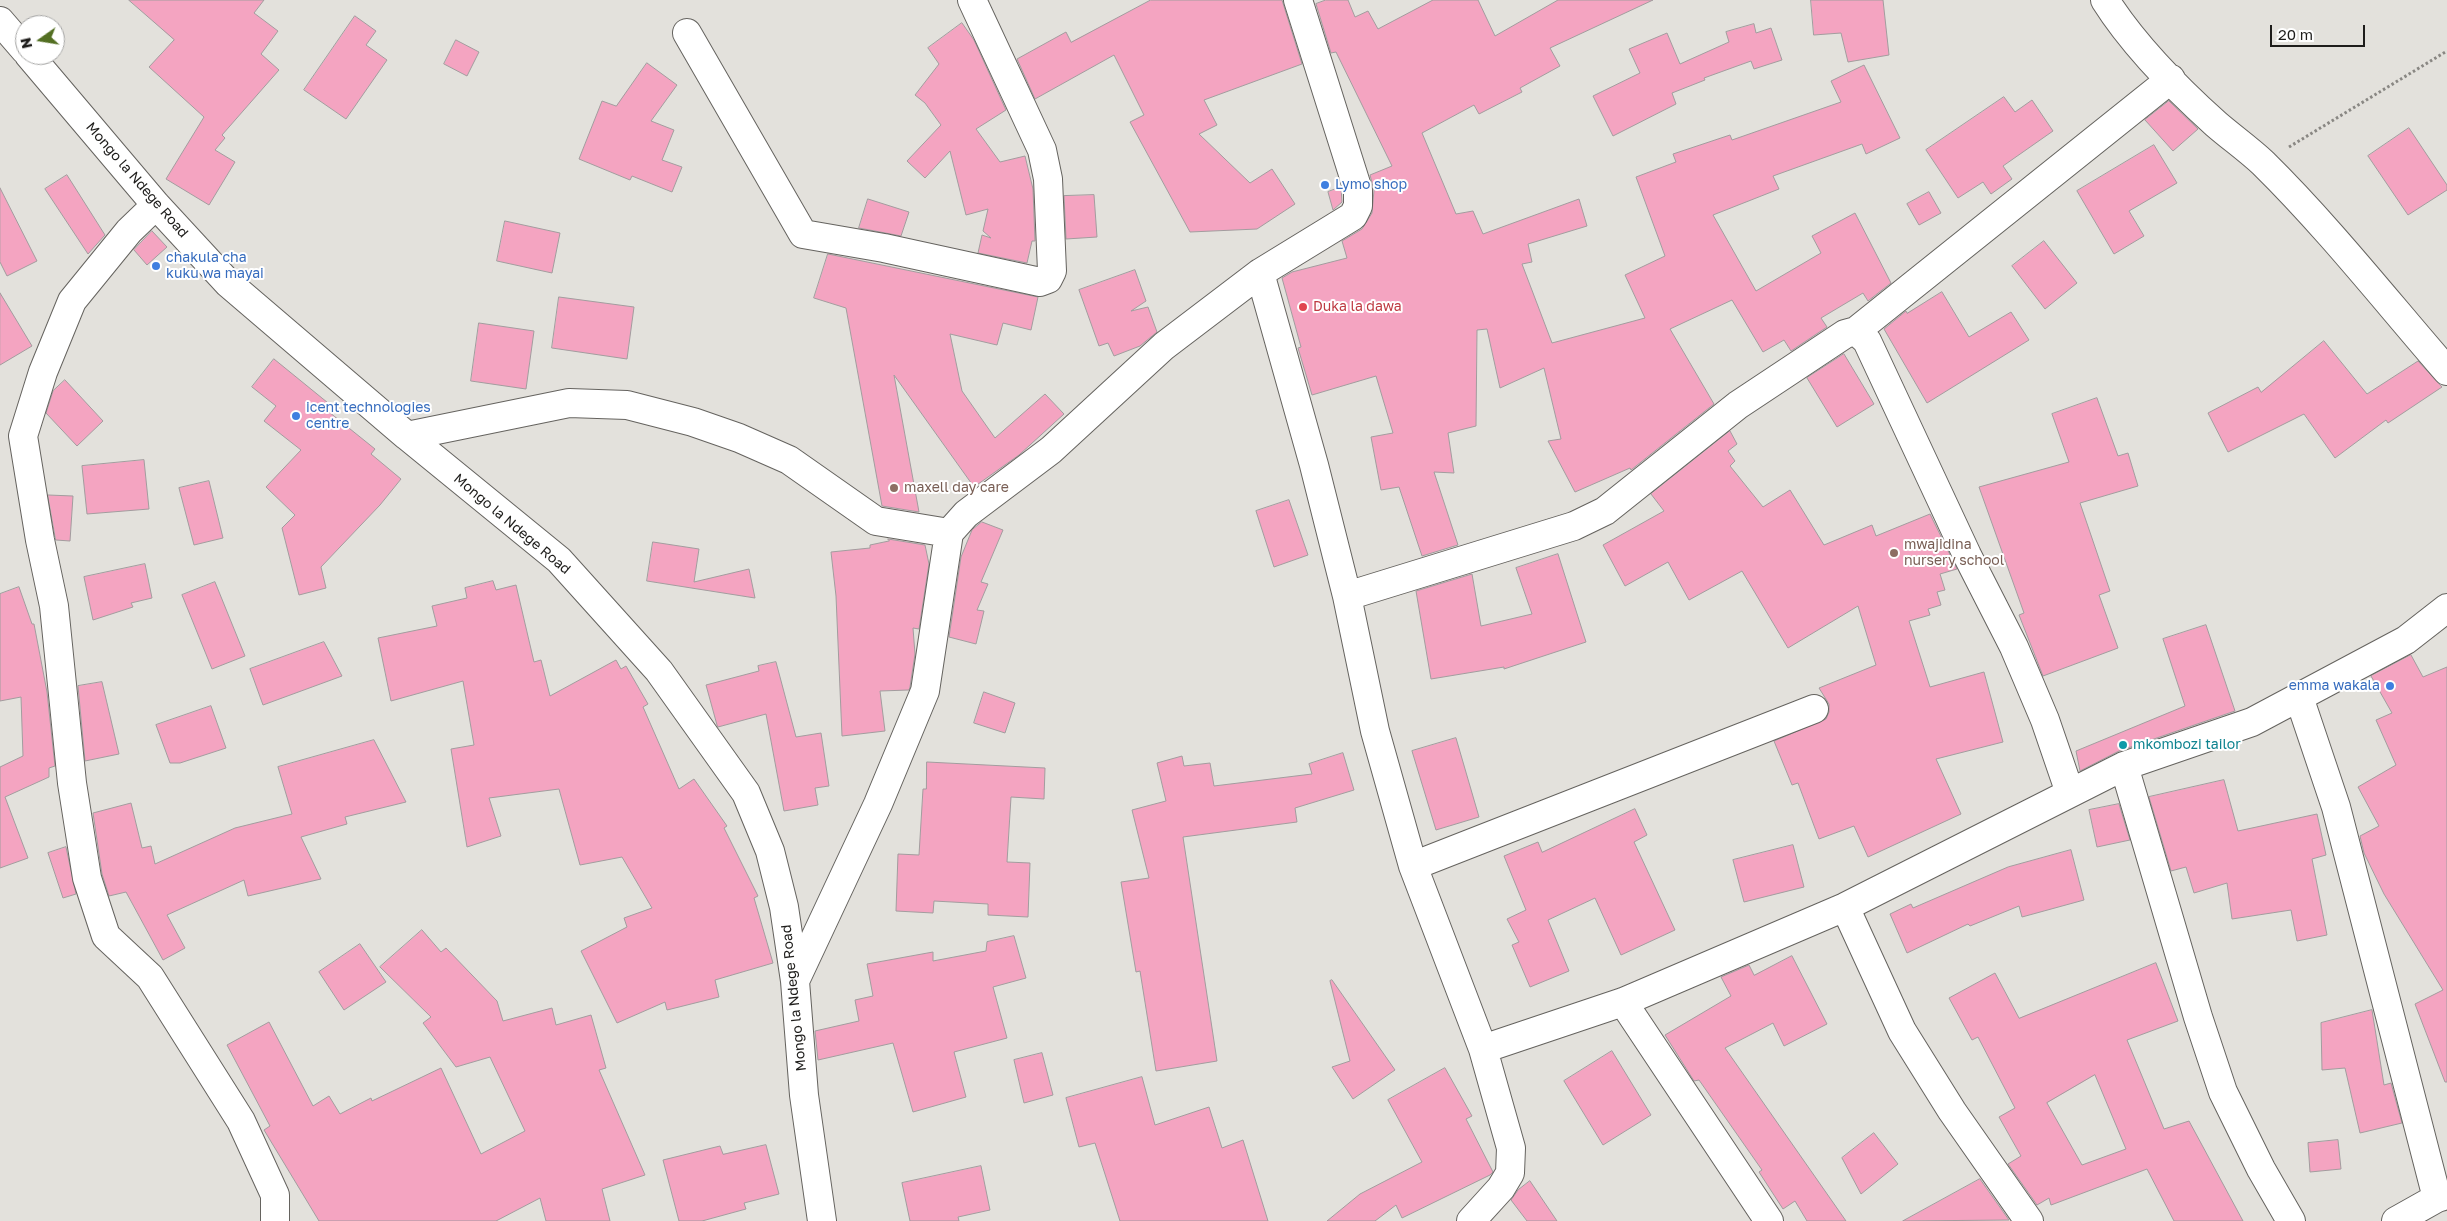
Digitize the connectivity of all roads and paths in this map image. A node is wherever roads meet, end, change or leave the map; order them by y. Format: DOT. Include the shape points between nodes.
graph roads {
  1 [pos="972,0"];
  2 [pos="1298,0"];
  3 [pos="2105,0"];
  4 [pos="0,21"];
  5 [pos="687,33"];
  6 [pos="15,38"];
  7 [pos="2447,51"];
  8 [pos="37,65"];
  9 [pos="2171,79"];
  10 [pos="2262,163"];
  11 [pos="156,205"];
  12 [pos="1260,273"];
  13 [pos="1856,331"];
  14 [pos="2447,371"];
  15 [pos="407,436"];
  16 [pos="949,534"];
  17 [pos="1347,596"];
  18 [pos="2447,608"];
  19 [pos="2299,697"];
  20 [pos="1814,709"];
  21 [pos="2124,766"];
  22 [pos="2070,793"];
  23 [pos="1413,866"];
  24 [pos="1845,907"];
  25 [pos="796,981"];
  26 [pos="1623,1002"];
  27 [pos="1483,1048"];
  28 [pos="2442,1196"];
  29 [pos="275,1221"];
  30 [pos="822,1221"];
  31 [pos="1471,1221"];
  32 [pos="1769,1221"];
  33 [pos="2030,1221"];
  34 [pos="2292,1221"];
  35 [pos="2396,1221"];
  1 -- 5 [label="street" via="1042,150 1048,179 1052,271 1048,280 1040,282 803,234"];
  2 -- 12 [label="street" via="1358,190 1358,206 1353,216"];
  3 -- 9 [label="street" via="2120,24"];
  4 -- 6 [label="street"];
  7 -- 10 [label="path"];
  8 -- 11 [label="street, Mongo la Ndege Road"];
  9 -- 10 [label="street"];
  9 -- 13 [label="street"];
  10 -- 14 [label="street"];
  11 -- 15 [label="street, Mongo la Ndege Road" via="228,283"];
  11 -- 29 [label="street" via="129,231 72,301 43,372 23,436 54,606 72,783 87,878 106,936 150,977 241,1121 276,1195"];
  12 -- 16 [label="street" via="1164,346 1051,450 966,514"];
  12 -- 17 [label="street"];
  13 -- 17 [label="street" via="1845,334 1738,406 1605,511 1564,529"];
  13 -- 22 [label="street" via="1867,340 1967,555 2014,647 2045,720"];
  15 -- 16 [label="street" via="569,404 627,405 702,426 789,460 876,521"];
  15 -- 25 [label="street, Mongo la Ndege Road" via="559,560 671,687 746,793 770,852 784,907"];
  16 -- 25 [label="street" via="924,691 878,804"];
  17 -- 23 [label="street" via="1375,731"];
  18 -- 19 [label="street" via="2406,640"];
  19 -- 21 [label="street" via="2252,722"];
  19 -- 28 [label="street" via="2336,807"];
  20 -- 23 [label="street"];
  21 -- 22 [label="street"];
  21 -- 34 [label="street" via="2198,1017 2224,1092 2261,1169"];
  22 -- 24 [label="street"];
  23 -- 27 [label="street"];
  24 -- 26 [label="street"];
  24 -- 33 [label="street" via="1902,1031 1952,1111"];
  25 -- 30 [label="street, Mongo la Ndege Road" via="804,1095"];
  26 -- 27 [label="street"];
  26 -- 32 [label="street"];
  27 -- 31 [label="street" via="1510,1148 1510,1173"];
  28 -- 35 [label="street"];
}
